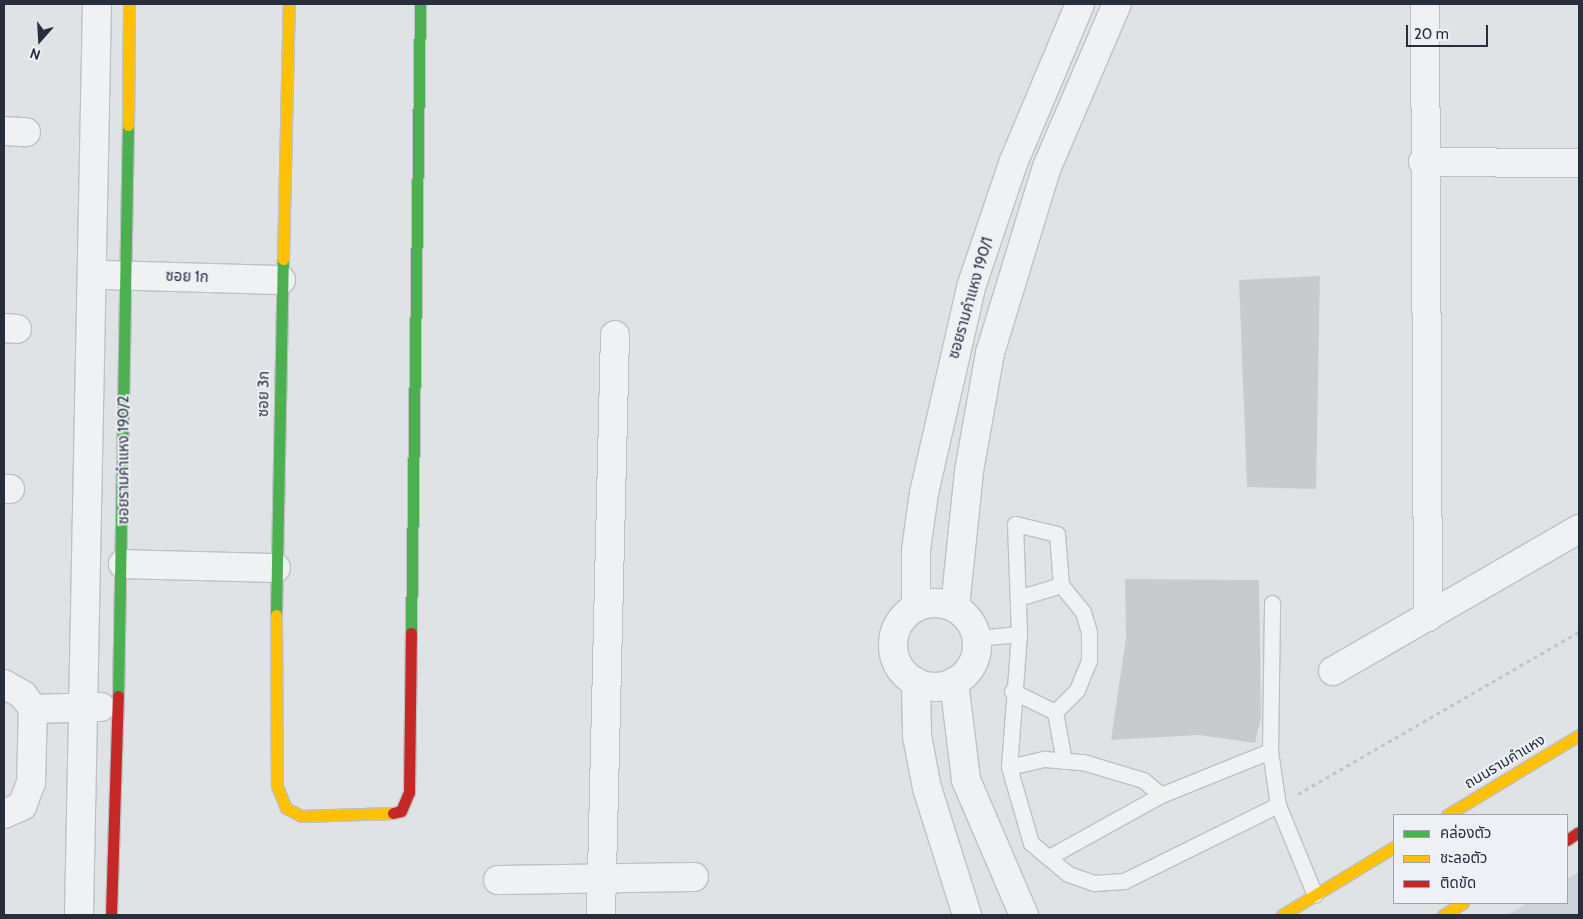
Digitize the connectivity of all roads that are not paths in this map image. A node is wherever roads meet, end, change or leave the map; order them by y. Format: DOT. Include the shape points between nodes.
graph roads {
  1 [pos="97,4"];
  2 [pos="129,4"];
  3 [pos="289,4"];
  4 [pos="420,4"];
  5 [pos="1080,4"];
  6 [pos="1118,4"];
  7 [pos="1425,4"];
  8 [pos="1056,57"];
  9 [pos="1088,70"];
  10 [pos="1423,162"];
  11 [pos="1579,163"];
  12 [pos="93,275"];
  13 [pos="125,276"];
  14 [pos="281,280"];
  15 [pos="615,335"];
  16 [pos="1579,529"];
  17 [pos="123,564"];
  18 [pos="276,568"];
  19 [pos="1061,585"];
  20 [pos="1018,598"];
  21 [pos="1272,603"];
  22 [pos="916,607"];
  23 [pos="955,607"];
  24 [pos="1428,617"];
  25 [pos="1020,634"];
  26 [pos="977,638"];
  27 [pos="1333,671"];
  28 [pos="916,682"];
  29 [pos="954,682"];
  30 [pos="4,684"];
  31 [pos="1012,691"];
  32 [pos="118,707"];
  33 [pos="84,708"];
  34 [pos="33,710"];
  35 [pos="1055,712"];
  36 [pos="1579,735"];
  37 [pos="1270,751"];
  38 [pos="1064,761"];
  39 [pos="1008,767"];
  40 [pos="966,780"];
  41 [pos="927,788"];
  42 [pos="1161,794"];
  43 [pos="1278,806"];
  44 [pos="4,814"];
  45 [pos="1449,814"];
  46 [pos="1579,832"];
  47 [pos="1568,839"];
  48 [pos="1393,848"];
  49 [pos="1049,857"];
  50 [pos="694,877"];
  51 [pos="602,878"];
  52 [pos="498,880"];
  53 [pos="1314,895"];
  54 [pos="1461,904"];
  55 [pos="79,915"];
  56 [pos="111,915"];
  57 [pos="601,915"];
  58 [pos="967,915"];
  59 [pos="1024,915"];
  60 [pos="1282,915"];
  61 [pos="1443,915"];
  1 -- 12 [label="street"];
  2 -- 13 [label="street, ซอยรามคำแหง 190/2"];
  3 -- 14 [label="street, ซอย 3ก"];
  4 -- 18 [label="street, ซอย 3ก" via="409,792 401,811 378,818 301,816 286,808 277,786"];
  5 -- 8 [label="street, ซอยรามคำแหง 190/1"];
  6 -- 9 [label="street"];
  7 -- 10 [label="street"];
  8 -- 9 [label="street"];
  8 -- 22 [label="street, ซอยรามคำแหง 190/1" via="1014,161 966,305 924,493 916,550"];
  9 -- 23 [label="street" via="1047,168 990,353 969,471"];
  10 -- 11 [label="street"];
  10 -- 24 [label="street"];
  12 -- 13 [label="street, ซอย 1ก"];
  12 -- 33 [label="street"];
  13 -- 14 [label="street, ซอย 1ก"];
  13 -- 17 [label="street, ซอยรามคำแหง 190/2"];
  14 -- 18 [label="street, ซอย 3ก"];
  15 -- 51 [label="street"];
  16 -- 24 [label="street"];
  17 -- 18 [label="street"];
  17 -- 32 [label="street, ซอยรามคำแหง 190/2"];
  19 -- 20 [label="lane"];
  19 -- 20 [label="lane" via="1056,534 1015,524"];
  19 -- 35 [label="lane" via="1083,612 1090,632 1089,661 1077,690"];
  20 -- 25 [label="lane"];
  21 -- 37 [label="lane"];
  22 -- 23 [label="street" via="929,603"];
  22 -- 28 [label="street" via="905,614 893,638 897,663"];
  23 -- 26 [label="street" via="969,620"];
  24 -- 27 [label="street"];
  25 -- 26 [label="lane"];
  25 -- 31 [label="lane"];
  26 -- 29 [label="street" via="973,664"];
  28 -- 29 [label="street" via="941,686"];
  28 -- 41 [label="street" via="917,736"];
  29 -- 40 [label="street"];
  30 -- 34 [label="street" via="23,695"];
  31 -- 35 [label="lane"];
  31 -- 39 [label="lane"];
  32 -- 33 [label="street"];
  32 -- 56 [label="street, ซอยรามคำแหง 190/2"];
  33 -- 34 [label="street"];
  33 -- 55 [label="street"];
  34 -- 44 [label="street" via="31,783 22,806"];
  35 -- 38 [label="lane"];
  36 -- 45 [label="street, ถนนรามคำแหง"];
  37 -- 42 [label="lane"];
  37 -- 43 [label="lane"];
  38 -- 39 [label="lane" via="1045,759"];
  38 -- 42 [label="lane" via="1143,780"];
  39 -- 49 [label="lane" via="1031,843"];
  40 -- 41 [label="street"];
  40 -- 59 [label="street"];
  41 -- 58 [label="street"];
  42 -- 49 [label="lane"];
  43 -- 49 [label="lane" via="1124,881 1094,883 1068,874"];
  43 -- 53 [label="lane"];
  46 -- 47 [label="street"];
  48 -- 53 [label="street"];
  50 -- 51 [label="street"];
  51 -- 52 [label="street"];
  51 -- 57 [label="street"];
  53 -- 60 [label="street"];
  54 -- 61 [label="street"];
}
